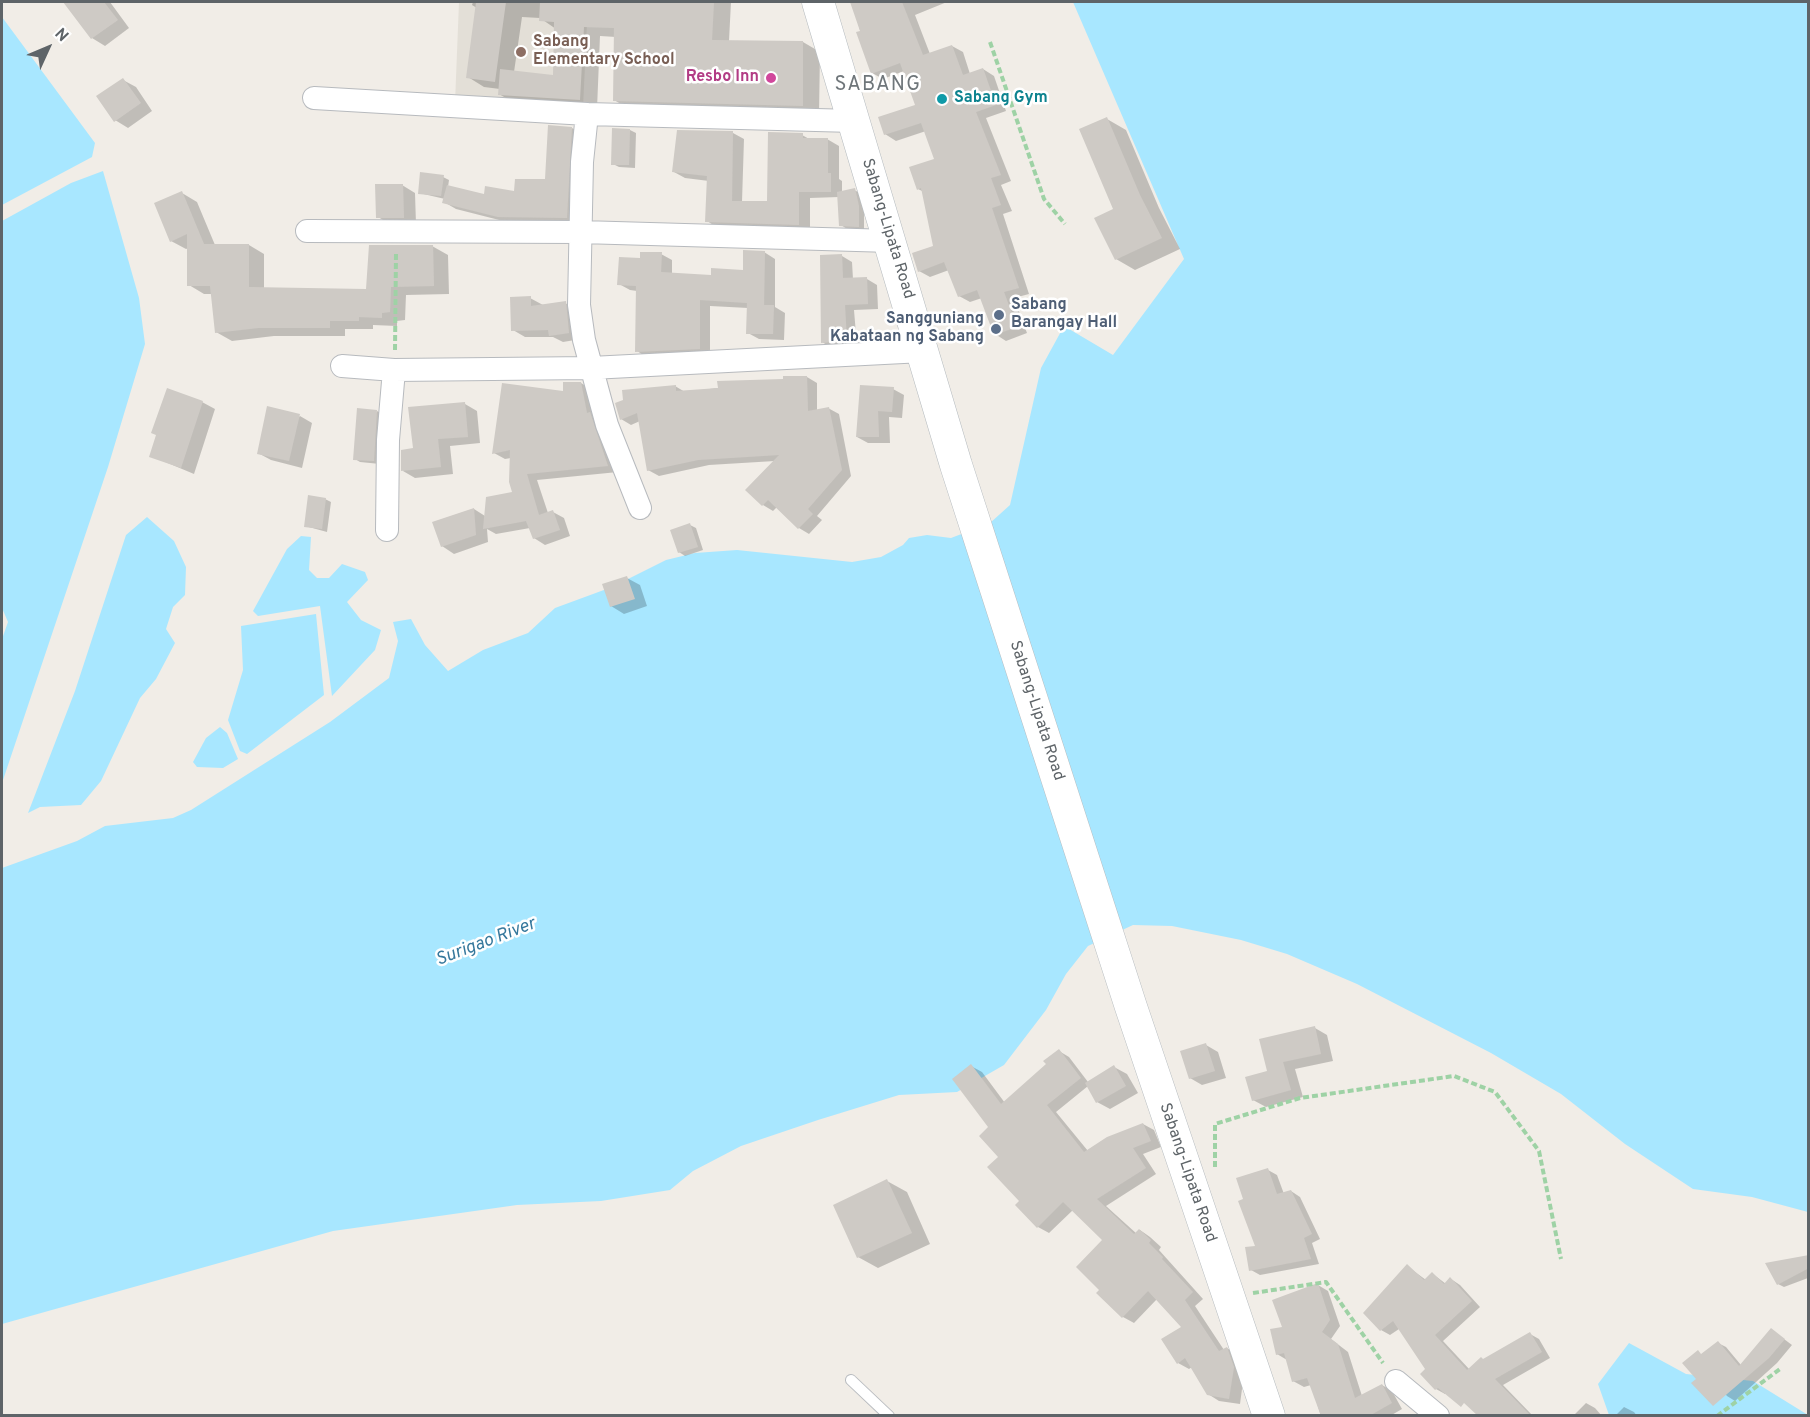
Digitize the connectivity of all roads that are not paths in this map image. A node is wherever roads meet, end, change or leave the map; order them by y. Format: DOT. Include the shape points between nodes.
graph roads {
  1 [pos="818,2"];
  2 [pos="314,98"];
  3 [pos="587,114"];
  4 [pos="854,121"];
  5 [pos="307,231"];
  6 [pos="581,232"];
  7 [pos="891,241"];
  8 [pos="923,351"];
  9 [pos="342,366"];
  10 [pos="591,368"];
  11 [pos="394,370"];
  12 [pos="640,508"];
  13 [pos="387,530"];
  14 [pos="851,1380"];
  15 [pos="1396,1381"];
  16 [pos="889,1416"];
  17 [pos="1269,1416"];
  18 [pos="1438,1416"];
  1 -- 4 [label="main road, Sabang-Lipata Road"];
  2 -- 3 [label="street"];
  3 -- 4 [label="street"];
  3 -- 6 [label="street"];
  4 -- 7 [label="main road, Sabang-Lipata Road"];
  5 -- 6 [label="street"];
  6 -- 7 [label="street"];
  6 -- 10 [label="street" via="579,305"];
  7 -- 8 [label="main road, Sabang-Lipata Road"];
  8 -- 10 [label="street"];
  8 -- 17 [label="main road, Sabang-Lipata Road" via="1131,1007"];
  9 -- 11 [label="street"];
  10 -- 11 [label="street"];
  10 -- 12 [label="street" via="607,425"];
  11 -- 13 [label="street"];
  14 -- 16 [label="lane"];
  15 -- 18 [label="street"];
}
